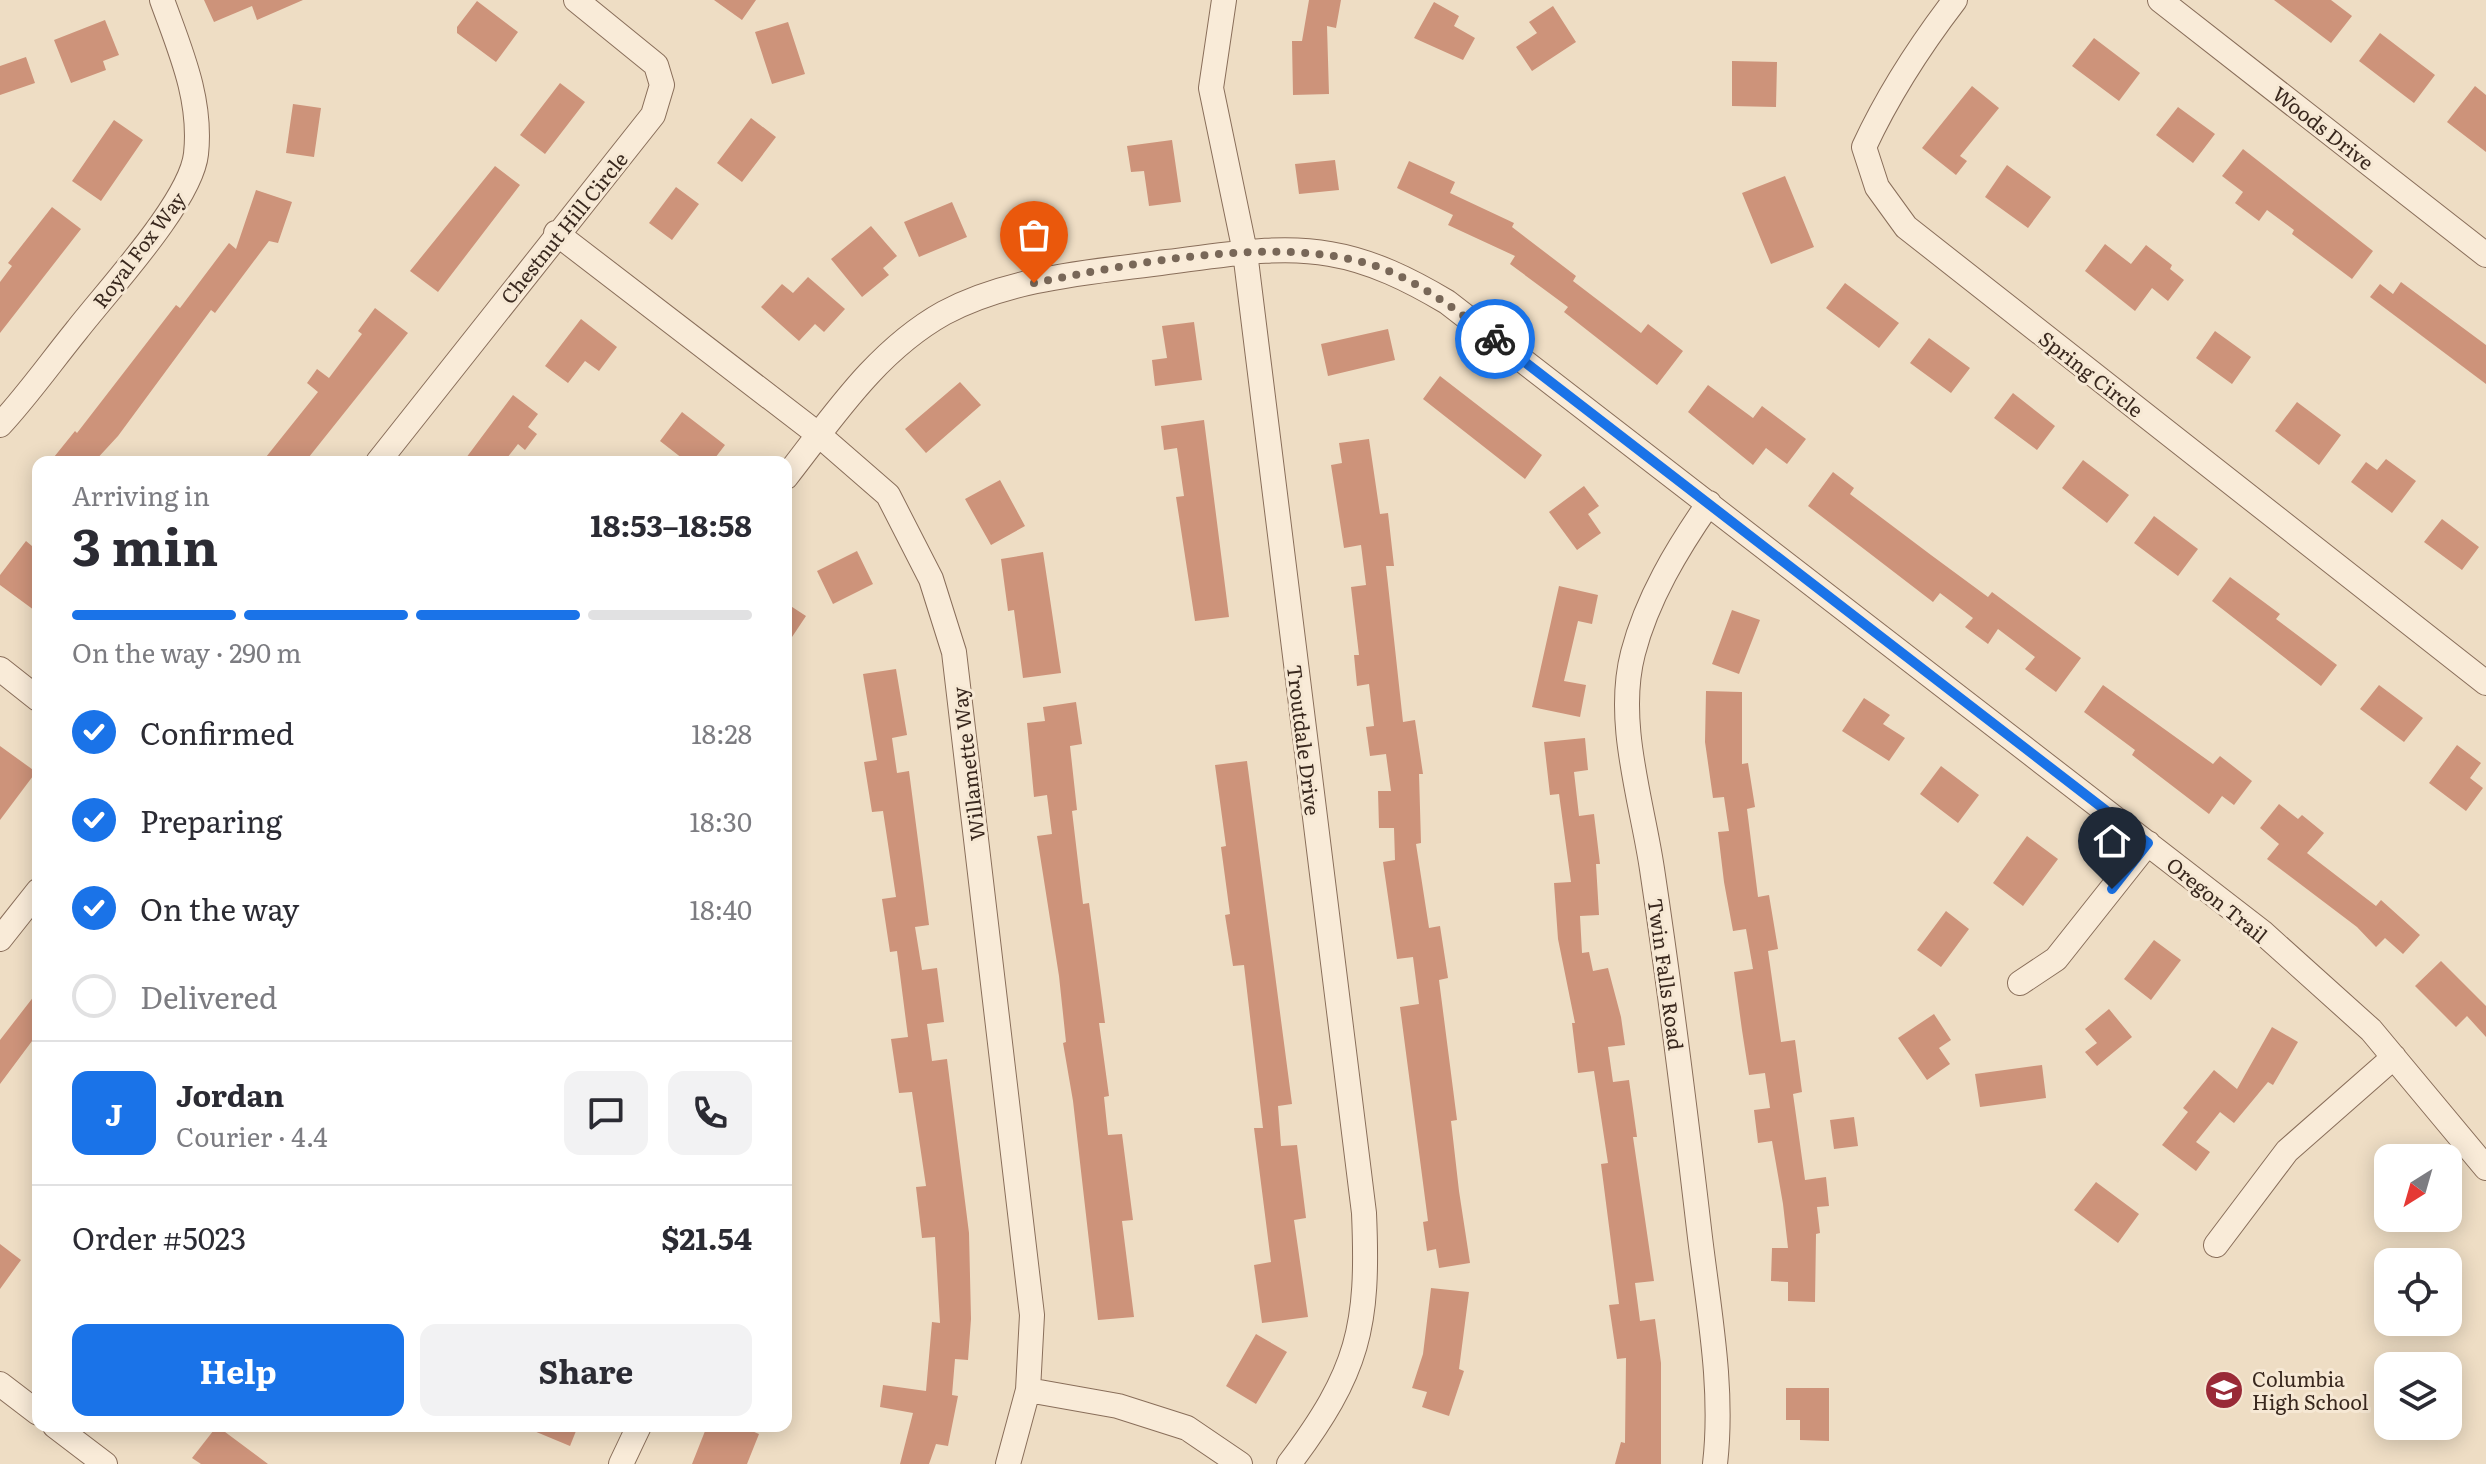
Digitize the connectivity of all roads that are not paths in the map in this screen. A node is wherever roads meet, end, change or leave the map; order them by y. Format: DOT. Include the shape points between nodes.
graph roads {
  1 [pos="162,0"];
  2 [pos="576,0"];
  3 [pos="1224,0"];
  4 [pos="1955,0"];
  5 [pos="2160,0"];
  6 [pos="556,233"];
  7 [pos="1245,252"];
  8 [pos="2486,255"];
  9 [pos="0,425"];
  10 [pos="819,435"];
  11 [pos="383,456"];
  12 [pos="792,469"];
  13 [pos="1709,503"];
  14 [pos="0,669"];
  15 [pos="2486,683"];
  16 [pos="32,694"];
  17 [pos="2148,843"];
  18 [pos="32,899"];
  19 [pos="0,939"];
  20 [pos="2020,983"];
  21 [pos="2394,1057"];
  22 [pos="2486,1168"];
  23 [pos="2216,1245"];
  24 [pos="0,1384"];
  25 [pos="1028,1390"];
  26 [pos="32,1408"];
  27 [pos="63,1432"];
  28 [pos="636,1432"];
  29 [pos="105,1464"];
  30 [pos="621,1464"];
  31 [pos="1008,1464"];
  32 [pos="1240,1464"];
  33 [pos="1289,1464"];
  34 [pos="1715,1464"];
  1 -- 9 [label="street, Royal Fox Way" via="198,114 196,158 181,194 149,238"];
  2 -- 6 [label="street, Chestnut Hill Circle" via="656,65 662,85 653,115"];
  3 -- 7 [label="street, Troutdale Drive" via="1211,88"];
  4 -- 15 [label="street, Spring Circle" via="1894,86 1864,147 1877,187 1906,227"];
  5 -- 8 [label="street, Woods Drive"];
  6 -- 10 [label="street, Willamette Way"];
  6 -- 11 [label="street, Chestnut Hill Circle"];
  7 -- 10 [label="street, Oregon Trail" via="1081,274 974,299 906,338 861,381"];
  7 -- 13 [label="street, Oregon Trail" via="1330,254 1412,282 1447,302"];
  7 -- 33 [label="street, Troutdale Drive" via="1362,1197 1367,1285 1358,1341 1341,1386"];
  10 -- 12 [label="street, Oregon Trail"];
  10 -- 25 [label="street, Willamette Way" via="888,495 931,579 954,652 1032,1315"];
  13 -- 17 [label="street, Oregon Trail"];
  13 -- 34 [label="street, Twin Falls Road" via="1679,546 1649,606 1632,655 1627,717 1670,987 1712,1341 1719,1424"];
  14 -- 16 [label="street"];
  17 -- 20 [label="street" via="2056,959"];
  17 -- 21 [label="street, Oregon Trail" via="2262,932"];
  18 -- 19 [label="street"];
  21 -- 22 [label="street, Oregon Trail"];
  21 -- 23 [label="street" via="2287,1151"];
  24 -- 26 [label="street"];
  25 -- 31 [label="street, Willamette Way"];
  25 -- 32 [label="street" via="1118,1406 1187,1428"];
  27 -- 29 [label="street"];
  28 -- 30 [label="street"];
}
